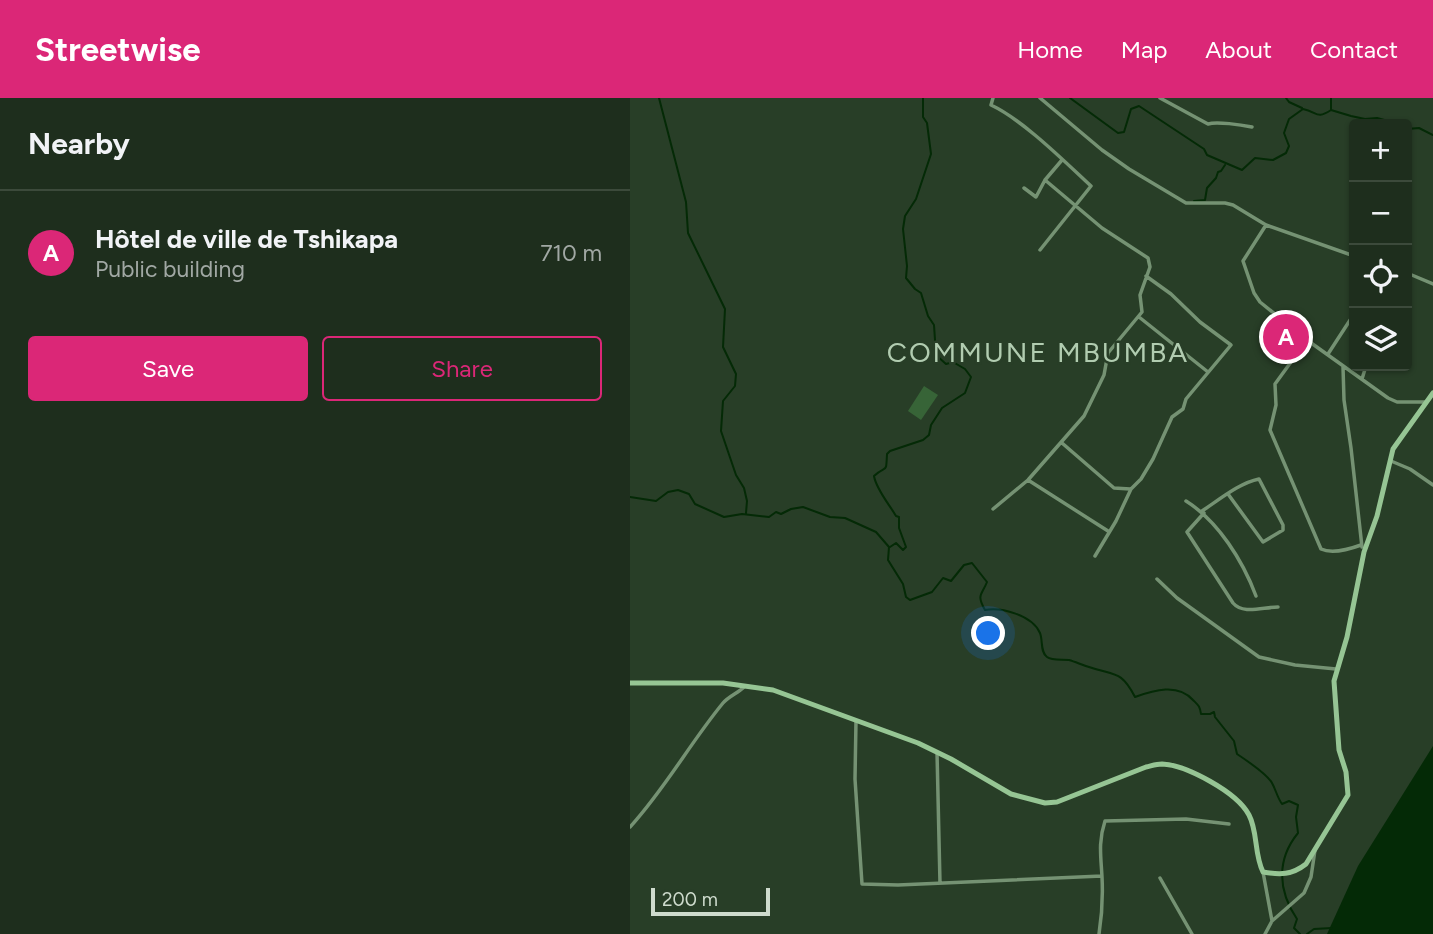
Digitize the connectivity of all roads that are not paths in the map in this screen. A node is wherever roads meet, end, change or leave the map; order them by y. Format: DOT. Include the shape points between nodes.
graph roads {
  1 [pos="993,98"];
  2 [pos="1040,98"];
  3 [pos="1160,98"];
  4 [pos="1252,127"];
  5 [pos="1062,160"];
  6 [pos="1045,180"];
  7 [pos="1024,188"];
  8 [pos="1076,206"];
  9 [pos="1266,225"];
  10 [pos="1040,250"];
  11 [pos="1349,254"];
  12 [pos="1412,275"];
  13 [pos="1146,276"];
  14 [pos="1433,284"];
  15 [pos="1139,317"];
  16 [pos="1349,322"];
  17 [pos="1307,340"];
  18 [pos="1328,354"];
  19 [pos="1343,366"];
  20 [pos="1364,371"];
  21 [pos="1208,372"];
  22 [pos="1362,379"];
  23 [pos="1433,393"];
  24 [pos="1426,402"];
  25 [pos="1062,443"];
  26 [pos="1391,461"];
  27 [pos="1027,480"];
  28 [pos="1433,485"];
  29 [pos="1131,489"];
  30 [pos="1228,494"];
  31 [pos="1186,501"];
  32 [pos="993,509"];
  33 [pos="1203,512"];
  34 [pos="1108,532"];
  35 [pos="1361,545"];
  36 [pos="1364,552"];
  37 [pos="1095,556"];
  38 [pos="1157,579"];
  39 [pos="1256,596"];
  40 [pos="1278,607"];
  41 [pos="1336,669"];
  42 [pos="630,683"];
  43 [pos="745,685"];
  44 [pos="856,721"];
  45 [pos="937,752"];
  46 [pos="1229,824"];
  47 [pos="630,827"];
  48 [pos="1314,848"];
  49 [pos="1263,872"];
  50 [pos="1102,876"];
  51 [pos="1160,878"];
  52 [pos="940,883"];
  53 [pos="1272,921"];
  54 [pos="1099,934"];
  55 [pos="1192,934"];
  56 [pos="1265,934"];
  1 -- 5 [label="street" via="991,105"];
  2 -- 9 [label="street" via="1102,150 1177,198 1193,205 1233,205"];
  3 -- 4 [label="street" via="1208,124"];
  5 -- 6 [label="street"];
  5 -- 8 [label="street" via="1091,186"];
  6 -- 7 [label="street" via="1036,197"];
  6 -- 8 [label="street"];
  8 -- 10 [label="street"];
  8 -- 13 [label="street" via="1148,258"];
  9 -- 11 [label="street"];
  9 -- 17 [label="street" via="1243,264 1256,297"];
  12 -- 14 [label="street"];
  13 -- 15 [label="street"];
  13 -- 21 [label="street" via="1231,345"];
  15 -- 21 [label="street"];
  15 -- 25 [label="street" via="1108,353 1104,375 1084,416"];
  16 -- 18 [label="street"];
  17 -- 18 [label="street"];
  17 -- 35 [label="street" via="1275,384 1276,405 1269,430 1321,549"];
  18 -- 19 [label="street"];
  19 -- 22 [label="street"];
  19 -- 35 [label="street"];
  20 -- 22 [label="street"];
  21 -- 29 [label="street" via="1183,409 1172,417 1147,471"];
  22 -- 24 [label="street" via="1397,402"];
  23 -- 24 [label="main road"];
  24 -- 26 [label="main road" via="1397,440"];
  25 -- 27 [label="street"];
  25 -- 29 [label="street" via="1114,488"];
  26 -- 28 [label="street"];
  26 -- 36 [label="main road"];
  27 -- 32 [label="street"];
  27 -- 34 [label="street"];
  29 -- 34 [label="street"];
  30 -- 30 [label="street" via="1259,479 1283,530 1263,542"];
  30 -- 33 [label="street"];
  31 -- 33 [label="street"];
  33 -- 39 [label="street" via="1235,555"];
  33 -- 40 [label="street" via="1187,532 1233,603 1248,610"];
  34 -- 37 [label="street"];
  35 -- 36 [label="street"];
  36 -- 41 [label="main road"];
  38 -- 41 [label="street" via="1259,657"];
  41 -- 48 [label="main road" via="1337,733 1348,795"];
  42 -- 43 [label="main road"];
  43 -- 44 [label="main road" via="788,695"];
  43 -- 47 [label="street" via="724,702"];
  44 -- 45 [label="main road"];
  44 -- 52 [label="street" via="861,883"];
  45 -- 49 [label="main road" via="1011,794 1045,803 1146,767 1177,767 1220,788 1243,807"];
  45 -- 52 [label="street"];
  46 -- 50 [label="street" via="1186,819 1107,820 1099,855"];
  48 -- 49 [label="main road" via="1297,871"];
  48 -- 53 [label="street" via="1304,893"];
  49 -- 53 [label="street"];
  50 -- 52 [label="street"];
  50 -- 54 [label="street"];
  51 -- 55 [label="street"];
  53 -- 56 [label="street"];
}
